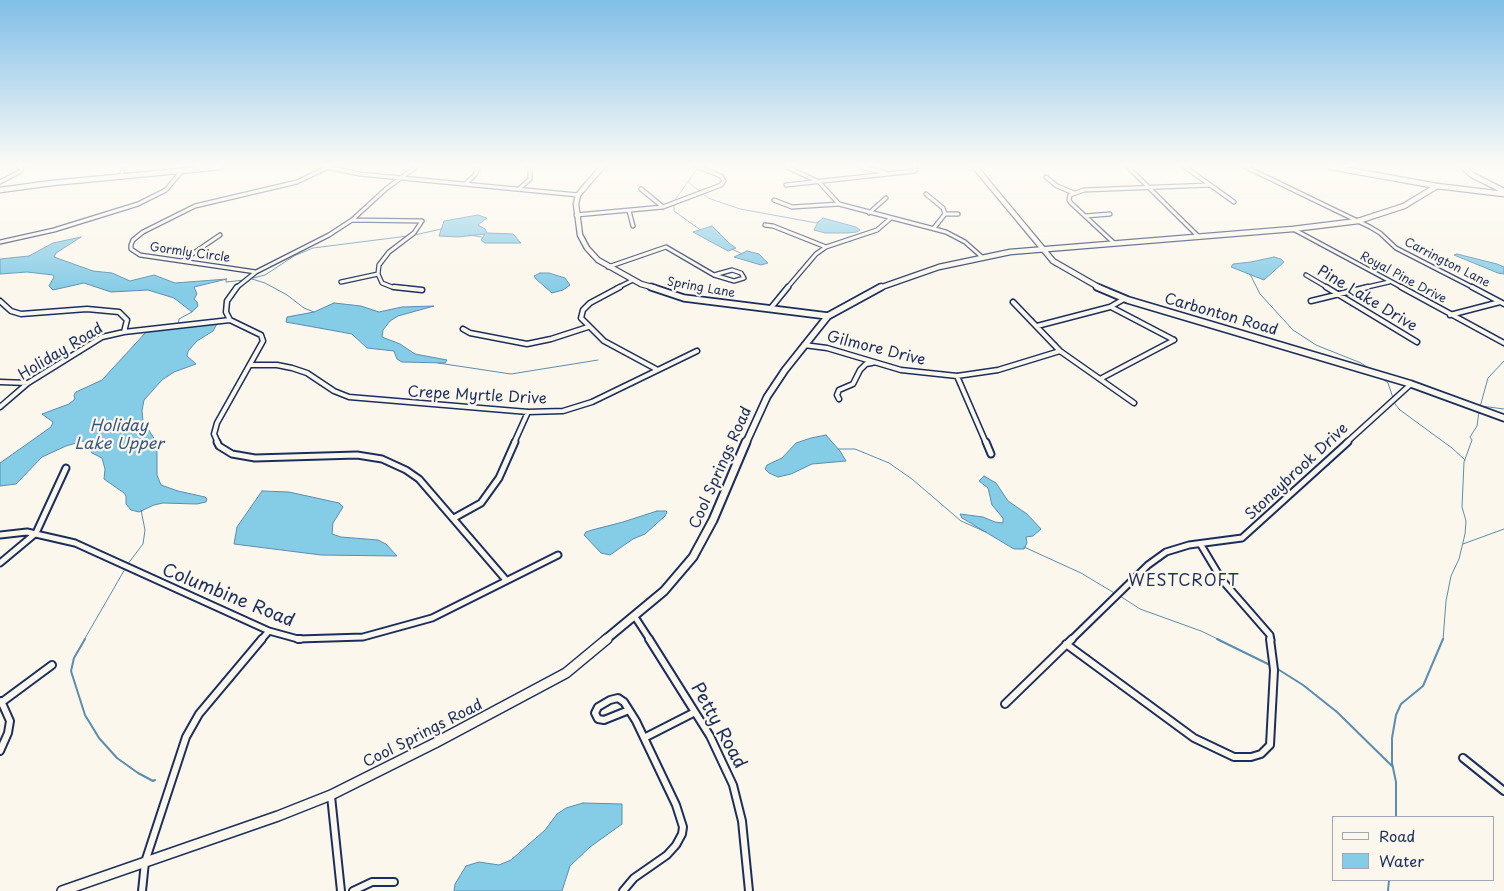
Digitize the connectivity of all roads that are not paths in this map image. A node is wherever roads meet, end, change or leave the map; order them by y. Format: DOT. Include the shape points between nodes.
graph roads {
  1 [pos="123,209"];
  2 [pos="189,209"];
  3 [pos="365,209"];
  4 [pos="577,209"];
  5 [pos="650,209"];
  6 [pos="854,209"];
  7 [pos="874,209"];
  8 [pos="943,209"];
  9 [pos="1008,209"];
  10 [pos="1078,209"];
  11 [pos="1170,209"];
  12 [pos="1332,209"];
  13 [pos="1396,209"];
  14 [pos="629,211"];
  15 [pos="869,213"];
  16 [pos="945,214"];
  17 [pos="958,214"];
  18 [pos="1110,214"];
  19 [pos="576,215"];
  20 [pos="1085,216"];
  21 [pos="891,218"];
  22 [pos="352,220"];
  23 [pos="1358,221"];
  24 [pos="765,225"];
  25 [pos="633,226"];
  26 [pos="934,228"];
  27 [pos="1293,230"];
  28 [pos="220,235"];
  29 [pos="1198,237"];
  30 [pos="0,242"];
  31 [pos="1114,243"];
  32 [pos="826,247"];
  33 [pos="1040,248"];
  34 [pos="982,257"];
  35 [pos="181,262"];
  36 [pos="608,266"];
  37 [pos="256,272"];
  38 [pos="378,274"];
  39 [pos="714,274"];
  40 [pos="1306,276"];
  41 [pos="633,280"];
  42 [pos="341,282"];
  43 [pos="1389,282"];
  44 [pos="422,290"];
  45 [pos="1337,295"];
  46 [pos="1124,298"];
  47 [pos="0,301"];
  48 [pos="1311,301"];
  49 [pos="1013,302"];
  50 [pos="1502,303"];
  51 [pos="1110,306"];
  52 [pos="770,309"];
  53 [pos="1450,315"];
  54 [pos="828,316"];
  55 [pos="230,320"];
  56 [pos="1037,326"];
  57 [pos="588,327"];
  58 [pos="463,329"];
  59 [pos="124,332"];
  60 [pos="1417,342"];
  61 [pos="1504,344"];
  62 [pos="804,345"];
  63 [pos="697,351"];
  64 [pos="1060,351"];
  65 [pos="873,362"];
  66 [pos="251,365"];
  67 [pos="656,369"];
  68 [pos="957,376"];
  69 [pos="1100,379"];
  70 [pos="0,382"];
  71 [pos="28,383"];
  72 [pos="1411,384"];
  73 [pos="839,399"];
  74 [pos="1134,403"];
  75 [pos="0,408"];
  76 [pos="528,412"];
  77 [pos="1504,418"];
  78 [pos="991,454"];
  79 [pos="66,468"];
  80 [pos="454,518"];
  81 [pos="36,534"];
  82 [pos="0,535"];
  83 [pos="1201,545"];
  84 [pos="558,555"];
  85 [pos="0,563"];
  86 [pos="506,580"];
  87 [pos="635,617"];
  88 [pos="269,632"];
  89 [pos="1066,644"];
  90 [pos="52,665"];
  91 [pos="1,701"];
  92 [pos="1006,704"];
  93 [pos="629,710"];
  94 [pos="696,712"];
  95 [pos="644,738"];
  96 [pos="0,751"];
  97 [pos="1463,758"];
  98 [pos="1504,791"];
  99 [pos="331,794"];
  100 [pos="145,862"];
  101 [pos="394,882"];
  102 [pos="62,891"];
  103 [pos="142,891"];
  104 [pos="340,891"];
  105 [pos="353,891"];
  106 [pos="623,891"];
  107 [pos="749,891"];
  1 -- 30 [label="street" via="47,232"];
  2 -- 35 [label="street, Gormly Circle" via="143,232 131,244 131,248 140,255"];
  3 -- 22 [label="street"];
  4 -- 19 [label="street, Spring Lane"];
  5 -- 14 [label="street"];
  6 -- 15 [label="street"];
  7 -- 15 [label="street"];
  8 -- 16 [label="street"];
  9 -- 33 [label="street, Carbonton Road"];
  10 -- 20 [label="street"];
  11 -- 29 [label="street"];
  12 -- 23 [label="street, Carrington Lane"];
  13 -- 23 [label="street, Cool Springs Road"];
  14 -- 19 [label="street"];
  14 -- 25 [label="street"];
  15 -- 21 [label="street"];
  16 -- 17 [label="street"];
  16 -- 26 [label="street"];
  18 -- 20 [label="street"];
  19 -- 36 [label="street, Spring Lane" via="580,235 587,248"];
  20 -- 31 [label="street"];
  21 -- 26 [label="street"];
  21 -- 32 [label="street" via="879,228"];
  22 -- 37 [label="street" via="329,236"];
  22 -- 38 [label="street" via="422,221 414,233 379,264"];
  23 -- 27 [label="street, Cool Springs Road"];
  23 -- 50 [label="street, Carrington Lane" via="1380,233 1396,248"];
  24 -- 32 [label="street"];
  26 -- 34 [label="street" via="965,242"];
  27 -- 29 [label="street, Cool Springs Road"];
  27 -- 43 [label="street, Royal Pine Drive"];
  28 -- 35 [label="street"];
  29 -- 31 [label="street, Cool Springs Road"];
  31 -- 33 [label="street, Cool Springs Road"];
  32 -- 52 [label="street" via="816,254"];
  33 -- 34 [label="street, Cool Springs Road"];
  33 -- 46 [label="street, Carbonton Road" via="1071,273"];
  34 -- 54 [label="street, Cool Springs Road" via="891,283"];
  35 -- 37 [label="street, Gormly Circle"];
  36 -- 39 [label="street" via="666,247"];
  36 -- 41 [label="street, Spring Lane"];
  37 -- 55 [label="street" via="234,290 227,301 226,312"];
  38 -- 42 [label="street"];
  38 -- 44 [label="street" via="382,283 392,287"];
  39 -- 39 [label="street" via="732,270 744,278 734,281"];
  40 -- 45 [label="street, Pine Lake Drive"];
  41 -- 52 [label="street, Spring Lane" via="684,298"];
  41 -- 57 [label="street" via="586,307 581,318"];
  43 -- 45 [label="street"];
  43 -- 53 [label="street, Royal Pine Drive"];
  45 -- 48 [label="street"];
  45 -- 60 [label="street, Pine Lake Drive"];
  46 -- 51 [label="street"];
  46 -- 72 [label="street, Carbonton Road"];
  47 -- 59 [label="street" via="11,311 21,314 87,309 118,312 126,320"];
  49 -- 56 [label="street"];
  50 -- 53 [label="street"];
  51 -- 56 [label="street"];
  51 -- 69 [label="street" via="1174,340"];
  52 -- 54 [label="street, Spring Lane"];
  53 -- 61 [label="street, Royal Pine Drive"];
  54 -- 62 [label="street, Cool Springs Road"];
  55 -- 59 [label="street, Holiday Road"];
  55 -- 66 [label="street" via="261,335 263,341"];
  56 -- 64 [label="street"];
  57 -- 58 [label="street" via="527,344"];
  57 -- 67 [label="street" via="604,341"];
  59 -- 71 [label="street, Holiday Road" via="102,337"];
  62 -- 65 [label="street, Gilmore Drive" via="830,348"];
  62 -- 87 [label="street, Cool Springs Road" via="767,397 693,558"];
  63 -- 67 [label="street, Crepe Myrtle Drive"];
  64 -- 68 [label="street, Gilmore Drive" via="998,370"];
  64 -- 69 [label="street"];
  65 -- 68 [label="street, Gilmore Drive" via="901,370"];
  65 -- 73 [label="street" via="866,364 853,384 839,390 836,395"];
  66 -- 76 [label="street, Crepe Myrtle Drive" via="292,368 349,397"];
  66 -- 80 [label="street" via="217,424 214,434 218,446 232,454 255,458 357,455 382,459 419,478"];
  67 -- 76 [label="street, Crepe Myrtle Drive" via="592,402 563,411"];
  68 -- 78 [label="street"];
  69 -- 74 [label="street"];
  70 -- 71 [label="street"];
  71 -- 75 [label="street, Holiday Road"];
  72 -- 77 [label="street, Carbonton Road"];
  72 -- 83 [label="street, Stoneybrook Drive" via="1242,538"];
  76 -- 80 [label="street" via="499,478 481,503"];
  79 -- 81 [label="street"];
  80 -- 86 [label="street"];
  81 -- 82 [label="street, Columbine Road"];
  81 -- 85 [label="street"];
  81 -- 88 [label="street, Columbine Road" via="75,543"];
  83 -- 89 [label="street, Stoneybrook Drive" via="1166,552 1148,565"];
  83 -- 89 [label="street" via="1222,580 1270,634 1274,670 1270,745 1261,754 1234,757 1194,738"];
  84 -- 86 [label="street, Columbine Road"];
  86 -- 88 [label="street, Columbine Road" via="432,618 363,637 298,639"];
  87 -- 94 [label="street, Petty Road"];
  87 -- 99 [label="street, Cool Springs Road" via="566,673"];
  88 -- 100 [label="street" via="216,692 186,737"];
  89 -- 92 [label="street, Stoneybrook Drive"];
  90 -- 91 [label="street"];
  91 -- 96 [label="street" via="10,721"];
  93 -- 93 [label="street" via="604,720 598,719 595,712 599,706 618,698"];
  93 -- 95 [label="street"];
  94 -- 95 [label="street"];
  94 -- 107 [label="street, Petty Road" via="733,785 742,821"];
  95 -- 106 [label="street" via="683,827 682,834 667,855 634,878"];
  97 -- 98 [label="street"];
  99 -- 100 [label="street, Cool Springs Road"];
  99 -- 104 [label="street"];
  100 -- 102 [label="street, Cool Springs Road"];
  100 -- 103 [label="street"];
  101 -- 105 [label="street" via="372,882"];
}
